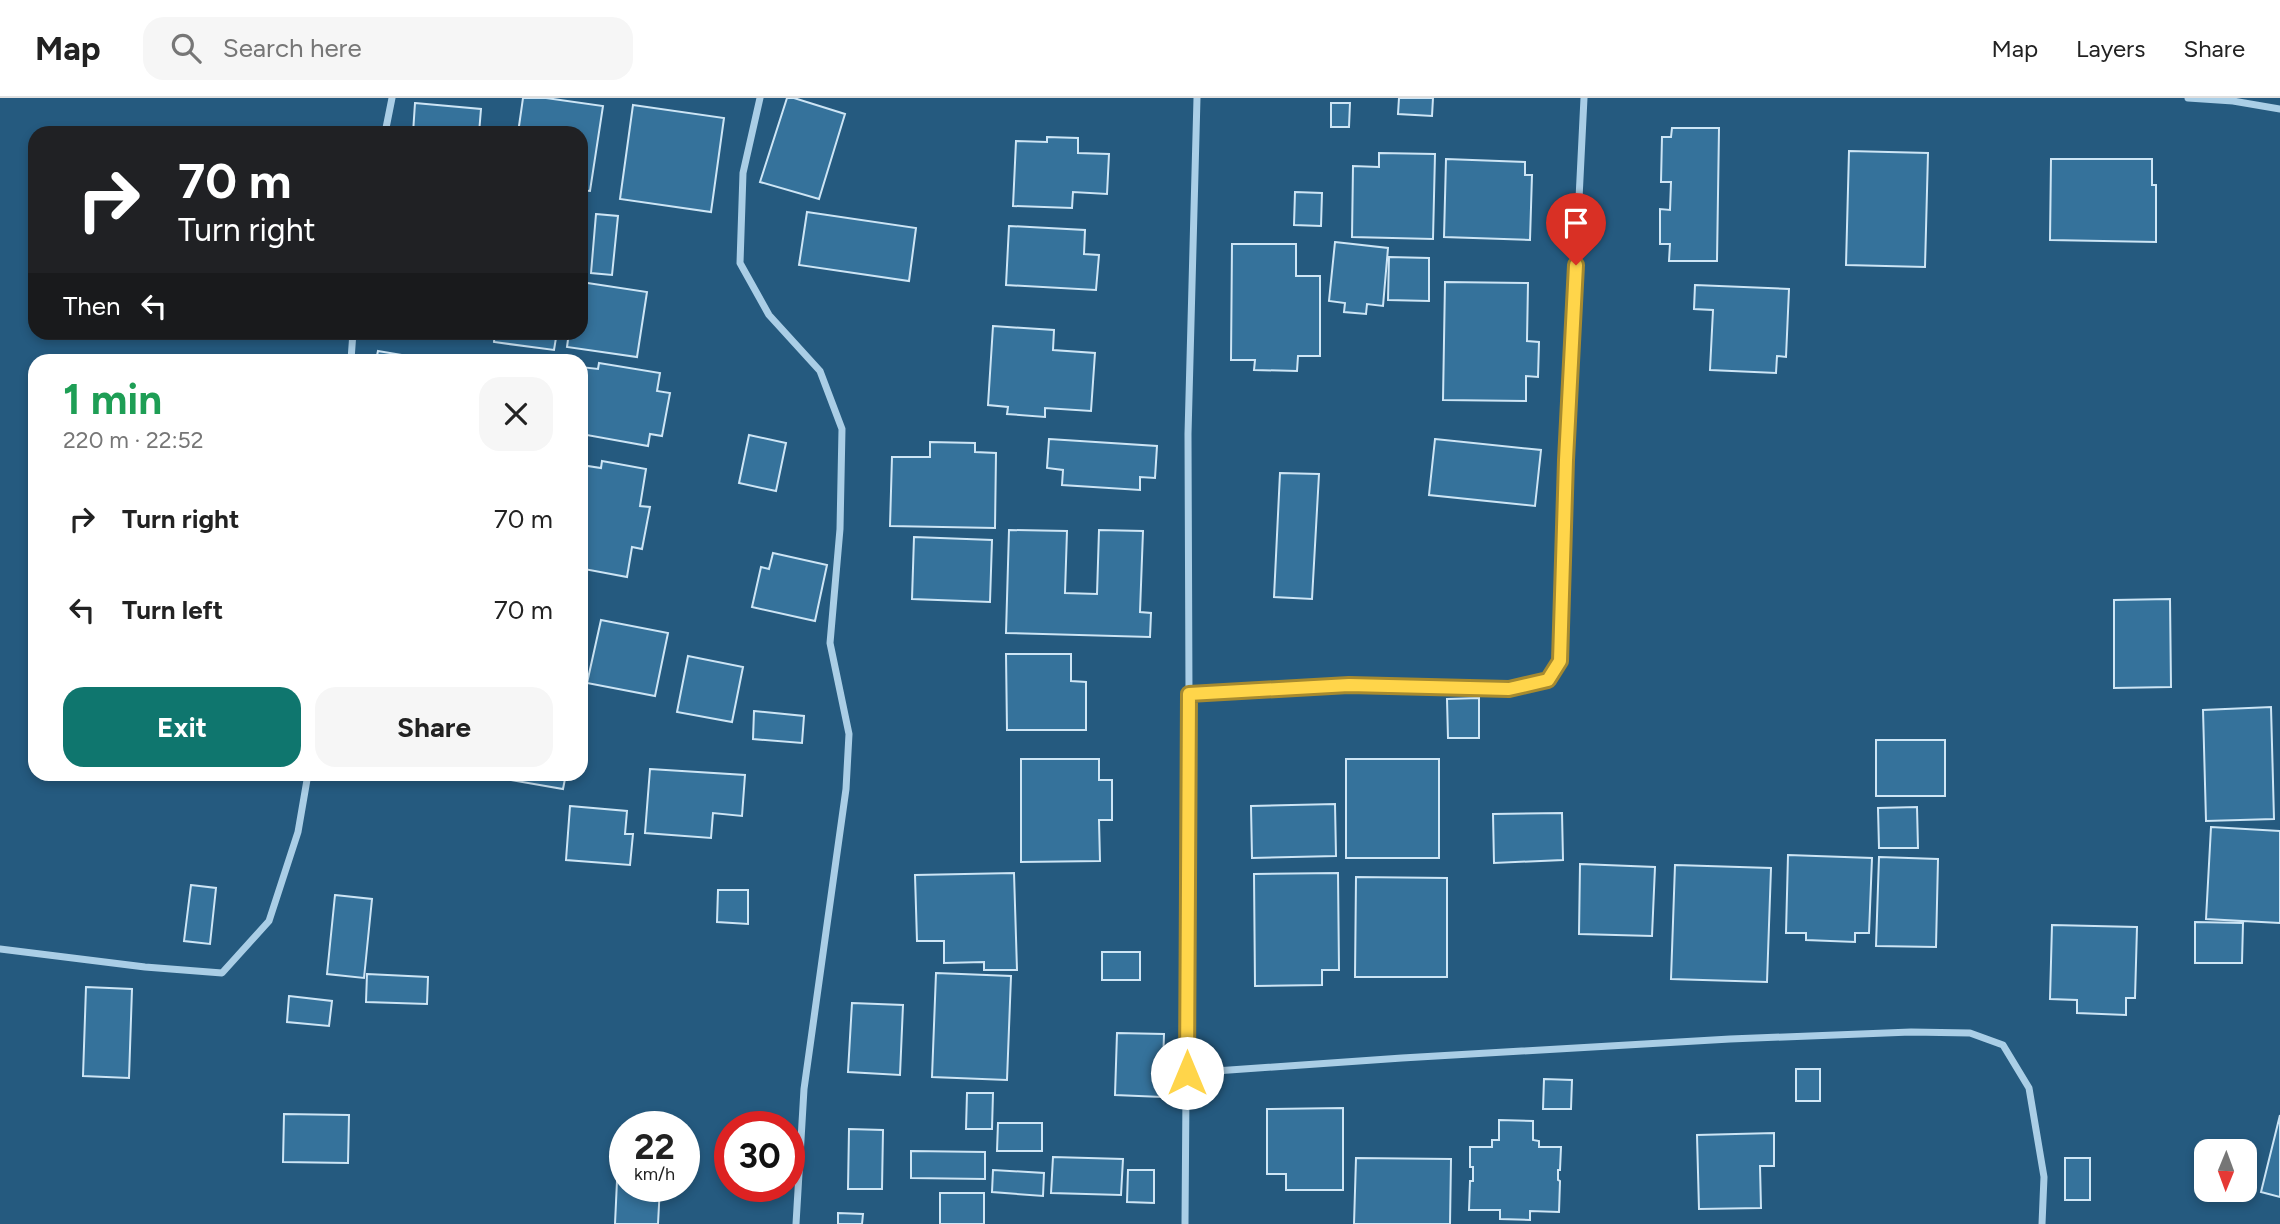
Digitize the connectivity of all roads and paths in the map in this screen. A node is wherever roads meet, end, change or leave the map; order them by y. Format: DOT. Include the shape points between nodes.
graph roads {
  1 [pos="392,98"];
  2 [pos="760,98"];
  3 [pos="1197,98"];
  4 [pos="1584,98"];
  5 [pos="2188,98"];
  6 [pos="2280,109"];
  7 [pos="387,126"];
  8 [pos="1189,694"];
  9 [pos="307,781"];
  10 [pos="0,949"];
  11 [pos="1187,1073"];
  12 [pos="796,1224"];
  13 [pos="1185,1224"];
  14 [pos="2042,1224"];
  1 -- 7 [label="street"];
  2 -- 12 [label="street" via="743,173 740,263 769,315 820,371 842,429 840,528 830,643 849,734 846,789 804,1089"];
  3 -- 8 [label="street" via="1188,434"];
  4 -- 8 [label="street" via="1560,661 1548,680 1509,689 1349,685"];
  5 -- 6 [label="street"];
  8 -- 11 [label="street"];
  9 -- 10 [label="street" via="298,832 269,921 222,973"];
  11 -- 13 [label="street"];
  11 -- 14 [label="street" via="1730,1039 1970,1033 2004,1045 2029,1088 2044,1177"];
}
